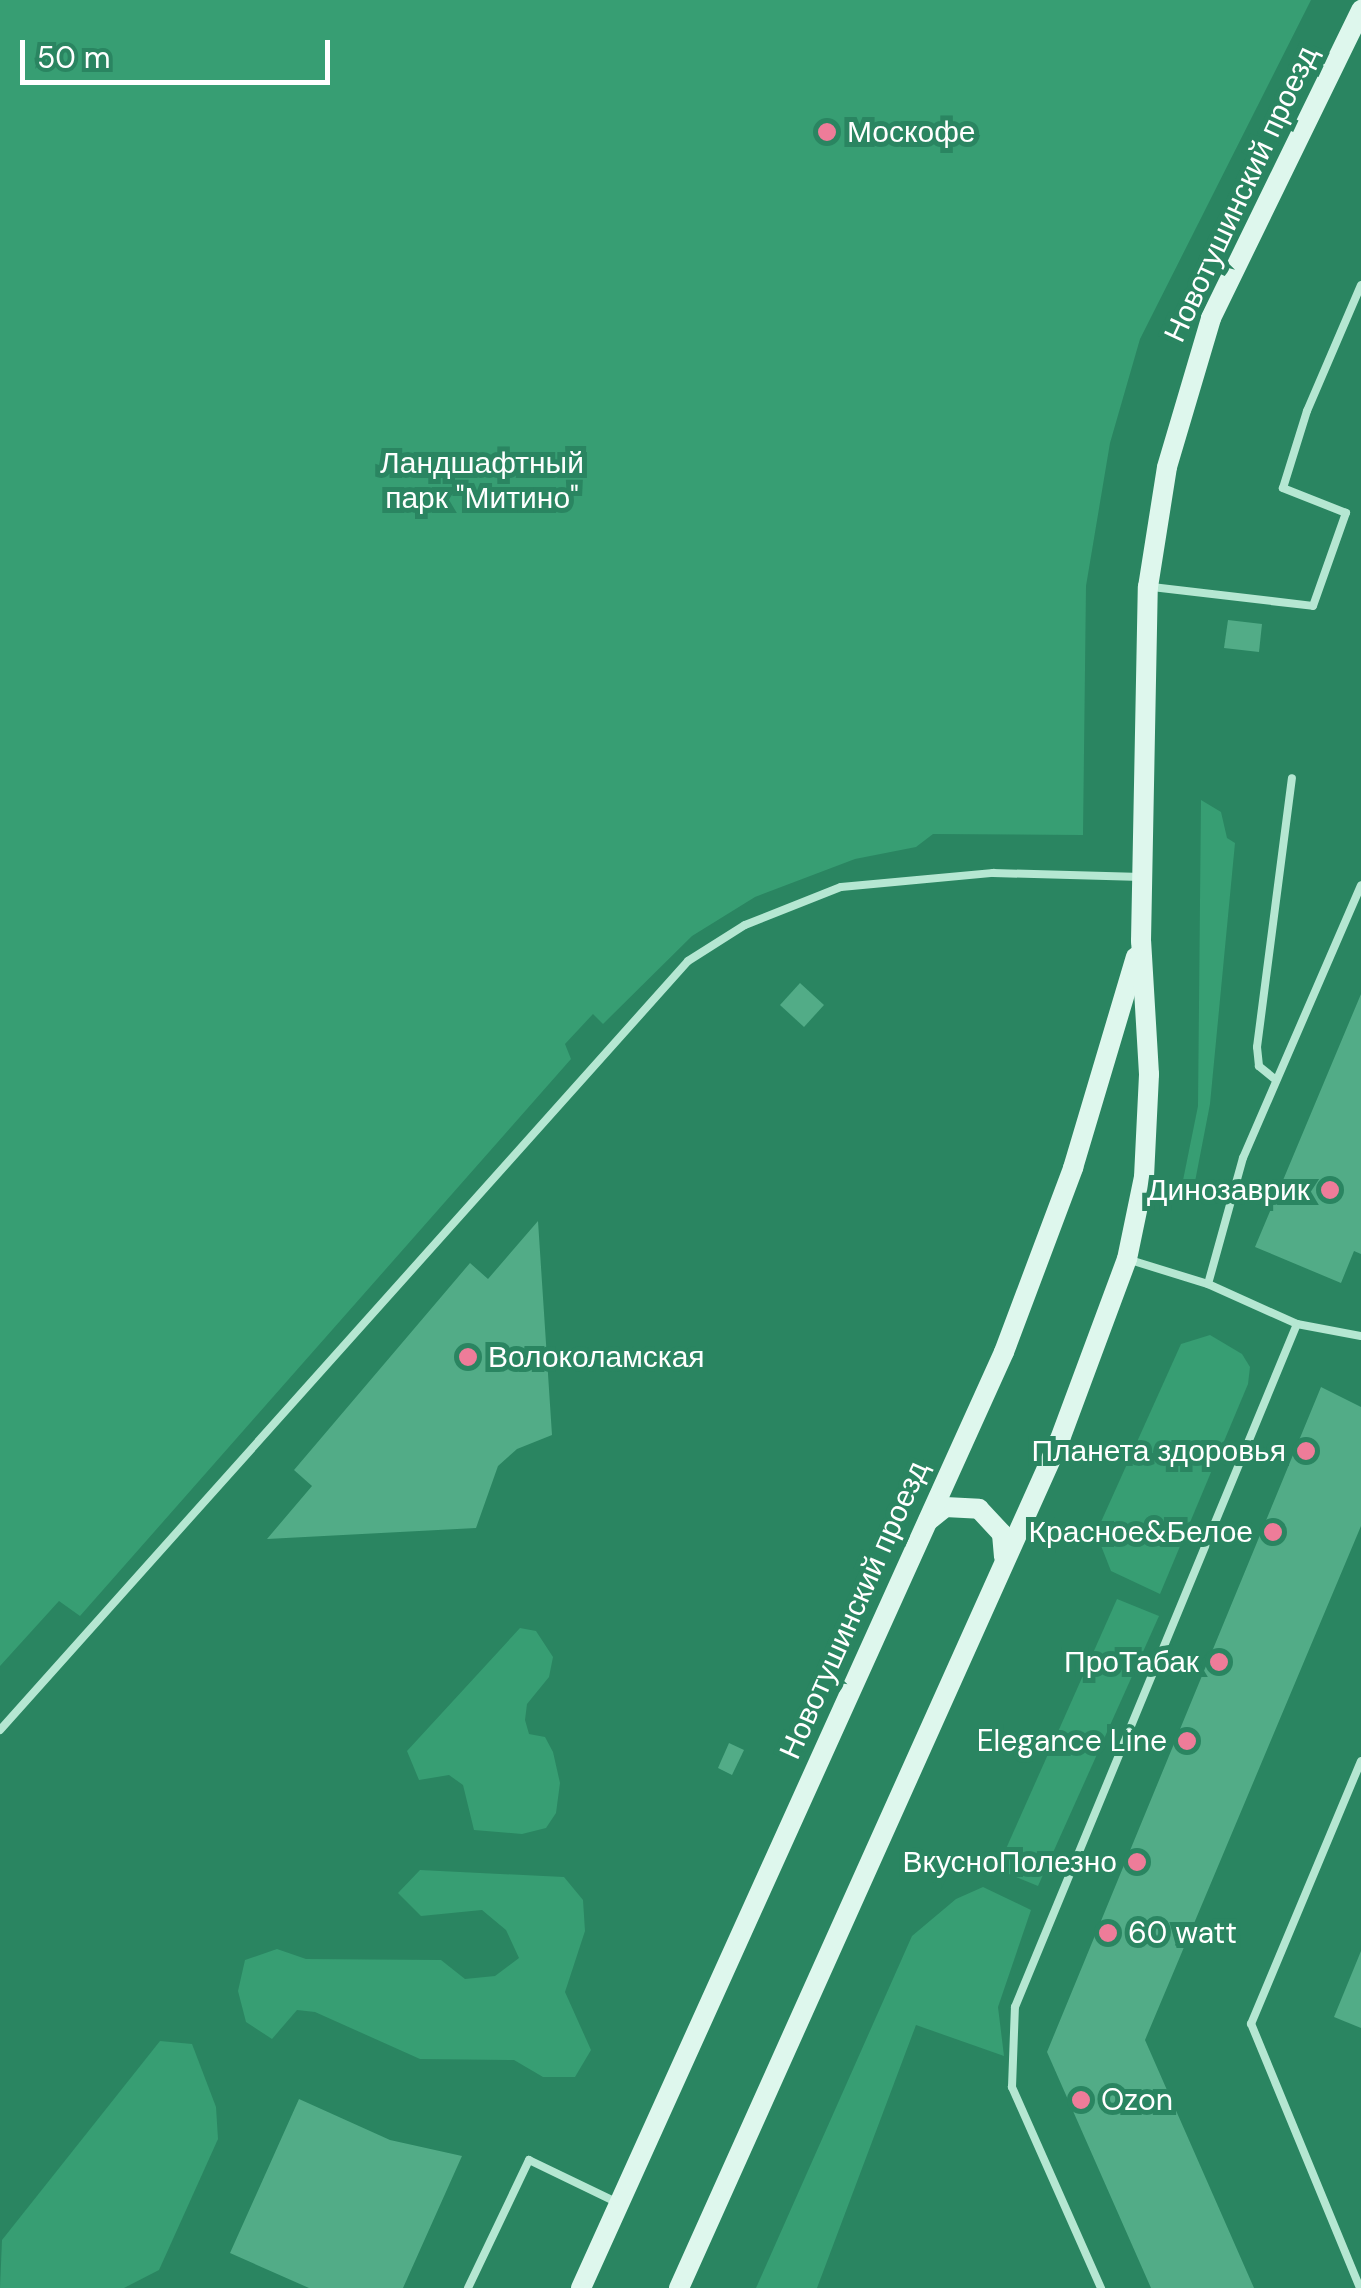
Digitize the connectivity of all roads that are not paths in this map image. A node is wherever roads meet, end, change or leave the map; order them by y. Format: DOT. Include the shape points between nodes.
graph roads {
  1 [pos="1361,10"];
  2 [pos="1361,284"];
  3 [pos="1148,586"];
  4 [pos="1292,778"];
  5 [pos="1143,877"];
  6 [pos="1361,885"];
  7 [pos="1141,941"];
  8 [pos="1276,1080"];
  9 [pos="1127,1259"];
  10 [pos="1208,1284"];
  11 [pos="1297,1324"];
  12 [pos="1361,1336"];
  13 [pos="921,1531"];
  14 [pos="1001,1568"];
  15 [pos="0,1730"];
  16 [pos="1361,1761"];
  17 [pos="620,2204"];
  18 [pos="468,2288"];
  19 [pos="581,2288"];
  20 [pos="679,2288"];
  21 [pos="1101,2288"];
  22 [pos="1360,2288"];
  1 -- 3 [label="main road, Новотушинский проезд" via="1211,318 1167,467"];
  2 -- 3 [label="lane" via="1306,411 1282,488 1346,513 1313,606"];
  3 -- 5 [label="main road, Новотушинский проезд"];
  4 -- 8 [label="lane" via="1257,1046 1259,1066"];
  5 -- 7 [label="main road, Новотушинский проезд"];
  5 -- 15 [label="lane" via="994,873 841,887 762,917 688,961"];
  6 -- 8 [label="lane"];
  7 -- 9 [label="main road, Новотушинский проезд" via="1149,1074 1144,1177"];
  7 -- 13 [label="main road, Новотушинский проезд" via="1066,1186 1004,1352"];
  8 -- 10 [label="lane" via="1243,1158"];
  9 -- 10 [label="lane"];
  9 -- 14 [label="main road, Новотушинский проезд" via="1060,1439"];
  10 -- 11 [label="lane"];
  11 -- 12 [label="lane"];
  11 -- 21 [label="lane" via="1015,2007 1012,2087"];
  13 -- 14 [label="main road" via="946,1507 979,1509 1002,1534"];
  13 -- 17 [label="main road, Новотушинский проезд"];
  14 -- 20 [label="main road, Новотушинский проезд"];
  16 -- 22 [label="lane" via="1251,2024"];
  17 -- 18 [label="lane" via="528,2160"];
  17 -- 19 [label="main road, Новотушинский проезд"];
}
